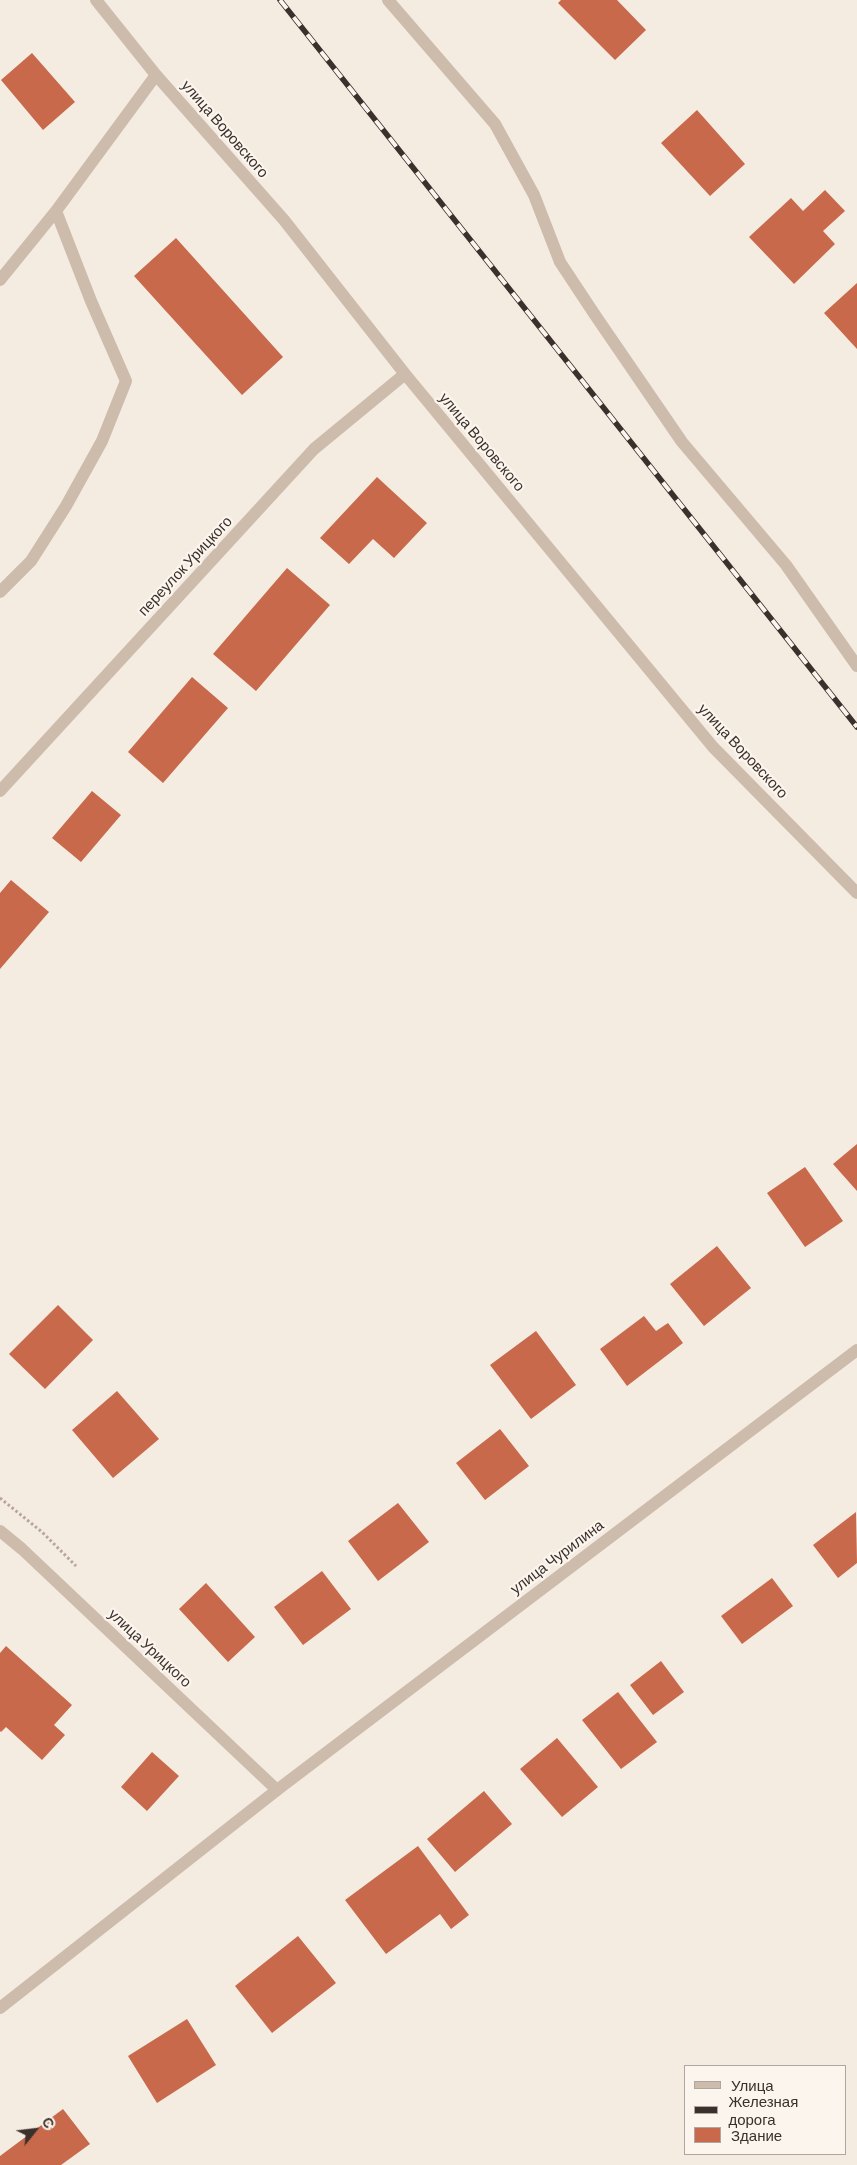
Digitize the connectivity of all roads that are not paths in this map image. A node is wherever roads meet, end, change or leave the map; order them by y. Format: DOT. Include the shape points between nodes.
graph roads {
  1 [pos="96,0"];
  2 [pos="388,0"];
  3 [pos="156,74"];
  4 [pos="56,211"];
  5 [pos="0,280"];
  6 [pos="405,374"];
  7 [pos="0,592"];
  8 [pos="857,666"];
  9 [pos="0,791"];
  10 [pos="857,893"];
  11 [pos="857,1350"];
  12 [pos="0,1531"];
  13 [pos="277,1790"];
  14 [pos="0,2008"];
  1 -- 3 [label="street, улица Воровского"];
  2 -- 8 [label="street" via="495,124 534,195 560,262 595,315 682,442 786,565"];
  3 -- 4 [label="street"];
  3 -- 6 [label="street, улица Воровского" via="284,220"];
  4 -- 5 [label="street"];
  4 -- 7 [label="street" via="126,381 102,441 66,506 31,561"];
  6 -- 9 [label="street, переулок Урицкого" via="314,449"];
  6 -- 10 [label="street, улица Воровского" via="713,748"];
  11 -- 13 [label="street, улица Чурилина"];
  12 -- 13 [label="street, улица Урицкого"];
  13 -- 14 [label="street, улица Чурилина"];
}
